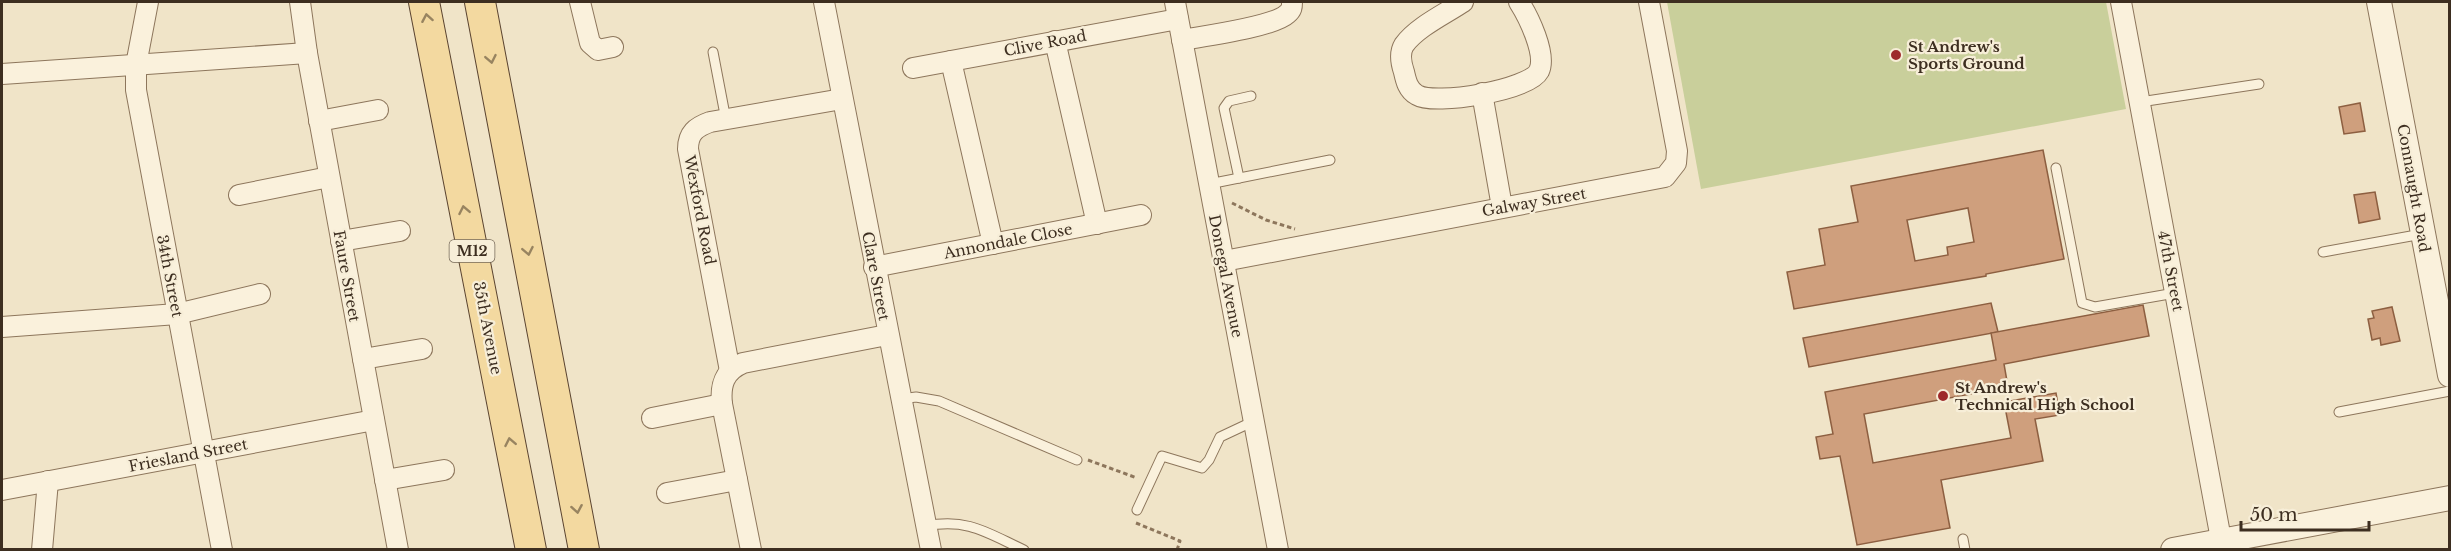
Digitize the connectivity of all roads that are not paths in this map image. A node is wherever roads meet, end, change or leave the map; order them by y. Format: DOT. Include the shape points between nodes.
graph roads {
  1 [pos="148,2"];
  2 [pos="300,2"];
  3 [pos="424,2"];
  4 [pos="480,2"];
  5 [pos="580,2"];
  6 [pos="824,2"];
  7 [pos="1292,2"];
  8 [pos="1463,2"];
  9 [pos="1519,2"];
  10 [pos="1649,2"];
  11 [pos="2121,2"];
  12 [pos="2379,2"];
  13 [pos="1443,7"];
  14 [pos="1176,10"];
  15 [pos="1182,40"];
  16 [pos="1055,41"];
  17 [pos="613,47"];
  18 [pos="713,52"];
  19 [pos="307,53"];
  20 [pos="951,62"];
  21 [pos="136,65"];
  22 [pos="913,68"];
  23 [pos="2,74"];
  24 [pos="2259,84"];
  25 [pos="1482,93"];
  26 [pos="1251,96"];
  27 [pos="842,99"];
  28 [pos="2140,102"];
  29 [pos="378,110"];
  30 [pos="726,120"];
  31 [pos="319,121"];
  32 [pos="1330,160"];
  33 [pos="2056,168"];
  34 [pos="329,177"];
  35 [pos="1239,178"];
  36 [pos="1209,184"];
  37 [pos="239,195"];
  38 [pos="1502,207"];
  39 [pos="1141,215"];
  40 [pos="1096,224"];
  41 [pos="400,231"];
  42 [pos="2422,234"];
  43 [pos="341,241"];
  44 [pos="993,244"];
  45 [pos="2323,252"];
  46 [pos="1224,261"];
  47 [pos="874,267"];
  48 [pos="2175,293"];
  49 [pos="260,294"];
  50 [pos="177,314"];
  51 [pos="2,327"];
  52 [pos="887,335"];
  53 [pos="422,349"];
  54 [pos="363,359"];
  55 [pos="730,370"];
  56 [pos="2450,375"];
  57 [pos="2450,391"];
  58 [pos="901,399"];
  59 [pos="722,404"];
  60 [pos="2339,411"];
  61 [pos="652,418"];
  62 [pos="374,420"];
  63 [pos="1254,421"];
  64 [pos="203,453"];
  65 [pos="1077,460"];
  66 [pos="444,470"];
  67 [pos="385,480"];
  68 [pos="738,480"];
  69 [pos="48,482"];
  70 [pos="2,490"];
  71 [pos="667,493"];
  72 [pos="2450,498"];
  73 [pos="1137,510"];
  74 [pos="926,526"];
  75 [pos="2223,545"];
  76 [pos="42,549"];
  77 [pos="222,549"];
  78 [pos="398,549"];
  79 [pos="531,549"];
  80 [pos="584,549"];
  81 [pos="751,549"];
  82 [pos="931,549"];
  83 [pos="1024,549"];
  84 [pos="1278,549"];
  85 [pos="2173,549"];
  1 -- 21 [label="street, 34th Street"];
  2 -- 19 [label="street, Faure Street"];
  79 -- 3 [label="main road, 35th Avenue / M12, one-way"];
  4 -- 80 [label="main road, one-way"];
  5 -- 17 [label="street" via="590,43 598,50"];
  6 -- 27 [label="street, Clare Street"];
  7 -- 15 [label="street" via="1291,10 1272,22"];
  8 -- 13 [label="street"];
  9 -- 25 [label="street" via="1536,34 1539,71 1522,84"];
  10 -- 38 [label="street, Galway Street" via="1677,151 1673,169 1659,180"];
  11 -- 28 [label="street, 47th Street"];
  12 -- 42 [label="street, Connaught Road"];
  13 -- 25 [label="street" via="1403,46 1401,58 1407,84 1416,95 1426,99"];
  14 -- 15 [label="street, Donegal Avenue"];
  14 -- 16 [label="street, Clive Road"];
  15 -- 36 [label="street, Donegal Avenue"];
  16 -- 20 [label="street, Clive Road"];
  16 -- 40 [label="street"];
  18 -- 30 [label="lane"];
  19 -- 21 [label="street"];
  19 -- 31 [label="street, Faure Street"];
  20 -- 22 [label="street, Clive Road"];
  20 -- 44 [label="street"];
  21 -- 23 [label="street"];
  21 -- 50 [label="street, 34th Street" via="139,109"];
  24 -- 28 [label="lane"];
  25 -- 38 [label="street"];
  26 -- 35 [label="lane" via="1229,101 1224,108"];
  27 -- 30 [label="street, Wexford Road"];
  27 -- 47 [label="street, Clare Street"];
  28 -- 48 [label="street, 47th Street"];
  29 -- 31 [label="street"];
  30 -- 55 [label="street, Wexford Road" via="698,127 688,141"];
  31 -- 34 [label="street, Faure Street"];
  32 -- 35 [label="lane"];
  33 -- 48 [label="lane" via="2082,303 2095,308"];
  34 -- 37 [label="street"];
  34 -- 43 [label="street, Faure Street"];
  35 -- 36 [label="lane"];
  36 -- 46 [label="street, Donegal Avenue"];
  38 -- 46 [label="street, Galway Street"];
  39 -- 40 [label="street, Annondale Close"];
  40 -- 44 [label="street, Annondale Close"];
  41 -- 43 [label="street"];
  42 -- 45 [label="lane"];
  42 -- 56 [label="street, Connaught Road"];
  43 -- 54 [label="street, Faure Street"];
  44 -- 47 [label="street, Annondale Close"];
  46 -- 63 [label="street, Donegal Avenue"];
  47 -- 52 [label="street, Clare Street"];
  48 -- 75 [label="street, 47th Street"];
  49 -- 50 [label="street"];
  50 -- 51 [label="street"];
  50 -- 64 [label="street, 34th Street"];
  52 -- 55 [label="street" via="743,363"];
  52 -- 58 [label="street, Clare Street"];
  53 -- 54 [label="street"];
  54 -- 62 [label="street, Faure Street"];
  55 -- 59 [label="street" via="722,383"];
  57 -- 60 [label="lane"];
  58 -- 65 [label="lane" via="939,401"];
  58 -- 74 [label="street, Clare Street"];
  59 -- 61 [label="street"];
  59 -- 68 [label="street"];
  62 -- 64 [label="street, Friesland Street"];
  62 -- 67 [label="street, Faure Street"];
  63 -- 73 [label="lane" via="1220,437 1202,468 1162,456"];
  63 -- 84 [label="street, Donegal Avenue"];
  64 -- 69 [label="street, Friesland Street"];
  64 -- 77 [label="street, 34th Street"];
  66 -- 67 [label="street"];
  67 -- 78 [label="street, Faure Street"];
  68 -- 71 [label="street"];
  68 -- 81 [label="street"];
  69 -- 70 [label="street, Friesland Street"];
  69 -- 76 [label="street"];
  72 -- 75 [label="street"];
  74 -- 82 [label="street, Clare Street"];
  74 -- 83 [label="lane" via="965,523"];
  75 -- 85 [label="street"];
}
